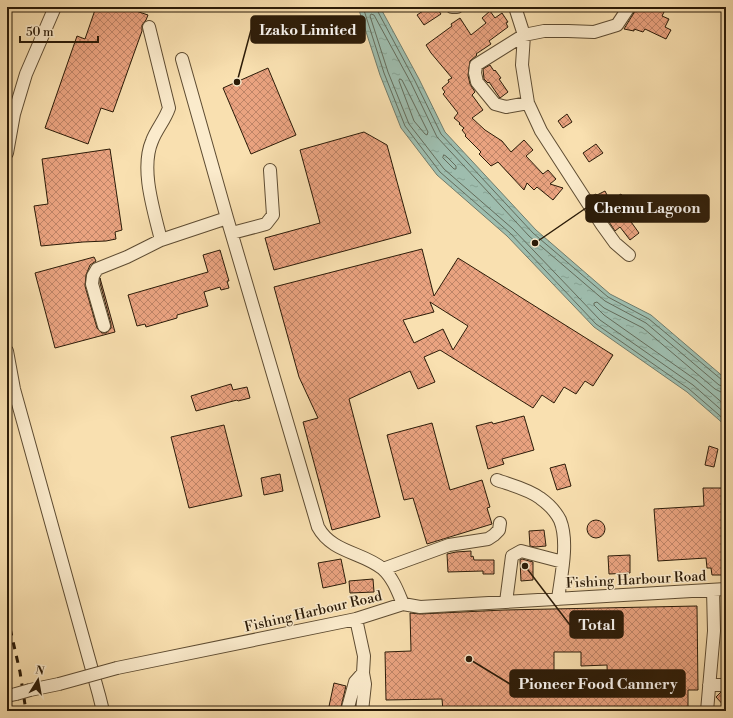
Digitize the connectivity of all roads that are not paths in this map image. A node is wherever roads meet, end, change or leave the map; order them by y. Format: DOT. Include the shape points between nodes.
graph roads {
  1 [pos="55,7"];
  2 [pos="452,7"];
  3 [pos="457,7"];
  4 [pos="515,7"];
  5 [pos="629,7"];
  6 [pos="149,27"];
  7 [pos="524,35"];
  8 [pos="182,59"];
  9 [pos="528,104"];
  10 [pos="7,153"];
  11 [pos="270,170"];
  12 [pos="227,218"];
  13 [pos="232,233"];
  14 [pos="160,240"];
  15 [pos="629,255"];
  16 [pos="104,326"];
  17 [pos="7,351"];
  18 [pos="498,480"];
  19 [pos="500,523"];
  20 [pos="563,562"];
  21 [pos="383,569"];
  22 [pos="726,589"];
  23 [pos="713,590"];
  24 [pos="558,599"];
  25 [pos="506,602"];
  26 [pos="403,604"];
  27 [pos="356,619"];
  28 [pos="363,673"];
  29 [pos="709,685"];
  30 [pos="726,685"];
  31 [pos="11,695"];
  32 [pos="102,711"];
  33 [pos="347,711"];
  34 [pos="362,711"];
  35 [pos="707,711"];
  1 -- 10 [label="street" via="26,74 14,114"];
  2 -- 3 [label="street"];
  4 -- 7 [label="street"];
  5 -- 7 [label="street" via="617,25 594,32 544,32"];
  6 -- 14 [label="street" via="169,108 151,142 148,157 148,181"];
  7 -- 9 [label="street" via="522,65"];
  7 -- 9 [label="street" via="476,65 475,73 477,82 495,104 506,107"];
  8 -- 12 [label="street"];
  9 -- 15 [label="street" via="541,131 605,229 615,243"];
  11 -- 13 [label="street" via="273,215 270,220 266,224"];
  12 -- 13 [label="street"];
  12 -- 14 [label="street"];
  13 -- 21 [label="street" via="318,528 331,543"];
  14 -- 16 [label="street" via="98,269 92,284"];
  17 -- 32 [label="street" via="14,389"];
  18 -- 20 [label="street" via="539,497 549,505 560,520 563,532"];
  19 -- 21 [label="street" via="499,530 488,539 448,545"];
  20 -- 24 [label="street"];
  20 -- 25 [label="street" via="521,552 512,556"];
  21 -- 26 [label="street" via="391,578"];
  22 -- 23 [label="street, Fishing Harbour Road"];
  23 -- 24 [label="street, Fishing Harbour Road"];
  23 -- 29 [label="street" via="714,631"];
  24 -- 25 [label="street, Fishing Harbour Road"];
  25 -- 26 [label="street, Fishing Harbour Road" via="420,607"];
  26 -- 27 [label="street, Fishing Harbour Road"];
  27 -- 28 [label="street" via="364,656"];
  27 -- 31 [label="street, Fishing Harbour Road, bridge" via="117,668"];
  28 -- 33 [label="street" via="355,682"];
  28 -- 34 [label="street" via="365,684"];
  29 -- 30 [label="street"];
  29 -- 35 [label="street"];
}
